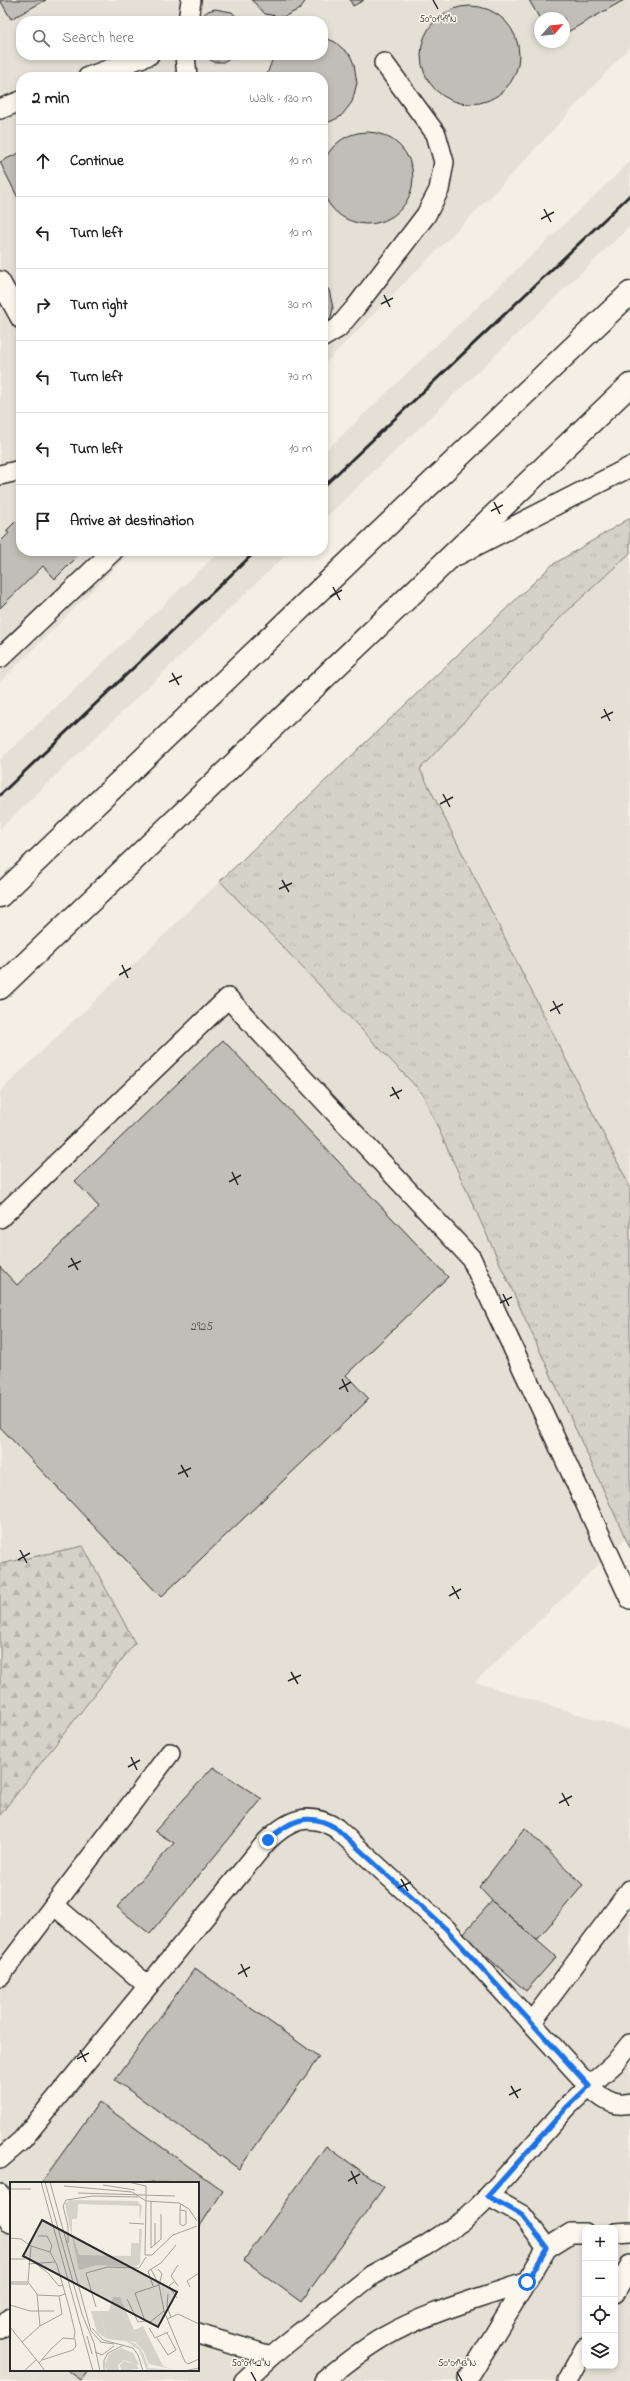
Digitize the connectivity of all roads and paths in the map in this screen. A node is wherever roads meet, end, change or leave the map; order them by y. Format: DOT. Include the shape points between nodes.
graph roads {
  1 [pos="191,0"];
  2 [pos="189,16"];
  3 [pos="135,60"];
  4 [pos="185,60"];
  5 [pos="384,63"];
  6 [pos="102,72"];
  7 [pos="187,72"];
  8 [pos="16,103"];
  9 [pos="0,109"];
  10 [pos="0,281"];
  11 [pos="630,293"];
  12 [pos="16,310"];
  13 [pos="328,334"];
  14 [pos="630,385"];
  15 [pos="630,467"];
  16 [pos="16,471"];
  17 [pos="0,475"];
  18 [pos="108,556"];
  19 [pos="446,561"];
  20 [pos="0,658"];
  21 [pos="0,896"];
  22 [pos="0,988"];
  23 [pos="0,1218"];
  24 [pos="630,1599"];
  25 [pos="170,1753"];
  26 [pos="630,1890"];
  27 [pos="54,1905"];
  28 [pos="0,1976"];
  29 [pos="148,1986"];
  30 [pos="531,2022"];
  31 [pos="630,2044"];
  32 [pos="589,2086"];
  33 [pos="630,2103"];
  34 [pos="0,2159"];
  35 [pos="0,2193"];
  36 [pos="488,2196"];
  37 [pos="10,2222"];
  38 [pos="630,2232"];
  39 [pos="582,2233"];
  40 [pos="618,2233"];
  41 [pos="547,2248"];
  42 [pos="630,2265"];
  43 [pos="527,2282"];
  44 [pos="618,2287"];
  45 [pos="10,2319"];
  46 [pos="0,2329"];
  47 [pos="199,2334"];
  48 [pos="582,2354"];
  49 [pos="272,2356"];
  50 [pos="468,2378"];
  51 [pos="244,2381"];
  52 [pos="324,2381"];
  53 [pos="567,2381"];
  1 -- 2 [label="lane"];
  3 -- 6 [label="lane"];
  4 -- 7 [label="lane"];
  5 -- 13 [label="lane" via="436,134 444,162 439,190 426,215 355,308 338,328"];
  8 -- 9 [label="lane"];
  10 -- 12 [label="lane"];
  11 -- 21 [label="main road"];
  14 -- 19 [label="main road"];
  15 -- 19 [label="lane"];
  16 -- 17 [label="lane"];
  18 -- 20 [label="lane"];
  19 -- 22 [label="main road"];
  23 -- 24 [label="lane" via="228,998 471,1258"];
  25 -- 27 [label="lane"];
  26 -- 30 [label="lane"];
  27 -- 28 [label="lane"];
  27 -- 29 [label="lane"];
  29 -- 30 [label="lane" via="268,1840 300,1819 313,1819 325,1821 336,1828 427,1910"];
  29 -- 34 [label="lane" via="22,2140"];
  30 -- 32 [label="lane"];
  31 -- 32 [label="lane" via="614,2064"];
  32 -- 33 [label="lane" via="600,2097 614,2104"];
  32 -- 36 [label="lane"];
  35 -- 37 [label="lane" via="5,2214"];
  36 -- 41 [label="lane" via="522,2215"];
  36 -- 49 [label="lane" via="458,2224 372,2275"];
  38 -- 40 [label="lane"];
  39 -- 41 [label="lane" via="571,2233"];
  41 -- 43 [label="lane"];
  42 -- 44 [label="lane"];
  43 -- 50 [label="lane"];
  43 -- 52 [label="lane" via="421,2320 384,2337"];
  45 -- 46 [label="lane"];
  47 -- 49 [label="lane"];
  48 -- 53 [label="lane"];
  49 -- 51 [label="lane"];
}
